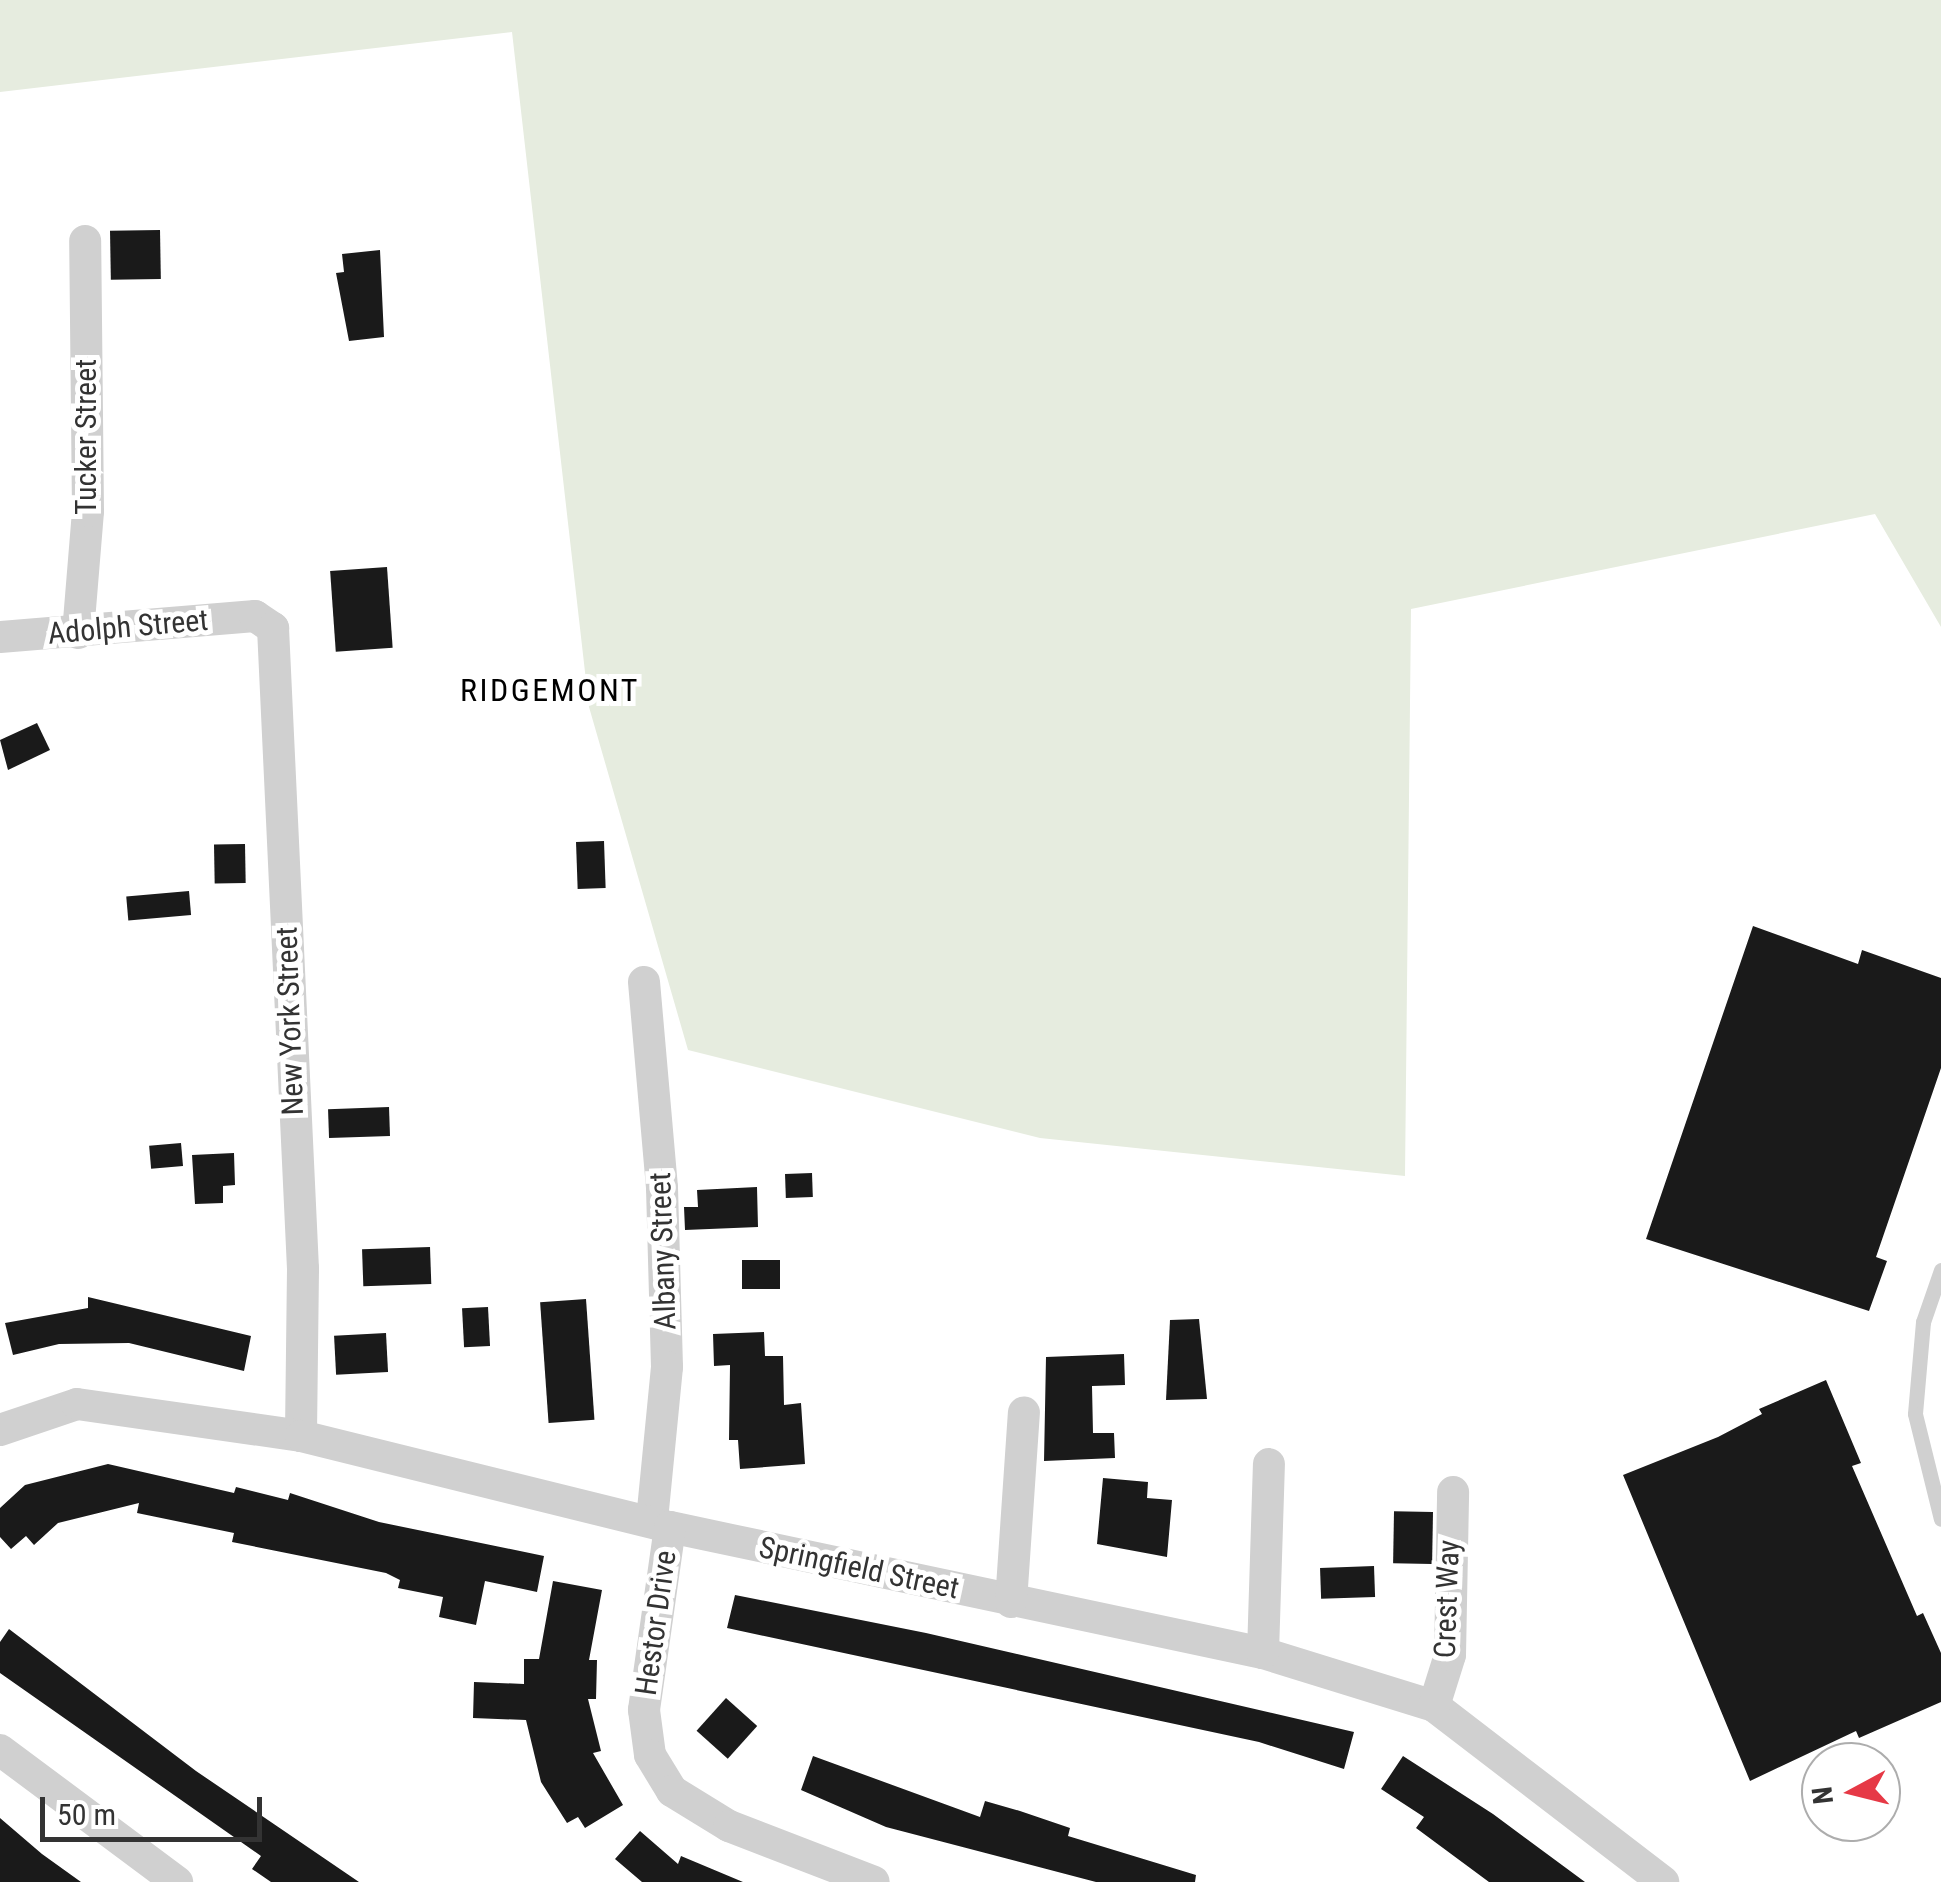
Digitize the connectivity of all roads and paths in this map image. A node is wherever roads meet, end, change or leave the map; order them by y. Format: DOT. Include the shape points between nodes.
graph roads {
  1 [pos="85,241"];
  2 [pos="255,616"];
  3 [pos="78,632"];
  4 [pos="0,637"];
  5 [pos="644,982"];
  6 [pos="1941,1270"];
  7 [pos="1024,1412"];
  8 [pos="0,1430"];
  9 [pos="300,1436"];
  10 [pos="1269,1464"];
  11 [pos="1453,1492"];
  12 [pos="1941,1519"];
  13 [pos="661,1524"];
  14 [pos="1011,1602"];
  15 [pos="1263,1653"];
  16 [pos="1434,1706"];
  17 [pos="0,1750"];
  18 [pos="178,1882"];
  19 [pos="874,1882"];
  20 [pos="1664,1882"];
  1 -- 3 [label="street, Tucker Street" via="88,511"];
  2 -- 3 [label="street, Adolph Street"];
  2 -- 9 [label="street, New York Street" via="273,628 277,640 303,1269"];
  3 -- 4 [label="street, Adolph Street"];
  5 -- 13 [label="street, Albany Street" via="662,1188 668,1367"];
  6 -- 12 [label="lane" via="1923,1322 1915,1414"];
  7 -- 14 [label="street"];
  8 -- 9 [label="street, Springfield Street" via="77,1404"];
  9 -- 13 [label="street, Springfield Street"];
  10 -- 15 [label="street"];
  11 -- 16 [label="street, Crest Way" via="1450,1655"];
  13 -- 14 [label="street, Springfield Street"];
  13 -- 19 [label="street, Hestor Drive" via="644,1710 650,1755 672,1791 729,1826"];
  14 -- 15 [label="street, Springfield Street"];
  15 -- 16 [label="street, Springfield Street"];
  16 -- 20 [label="street, Springfield Street"];
  17 -- 18 [label="street"];
}
